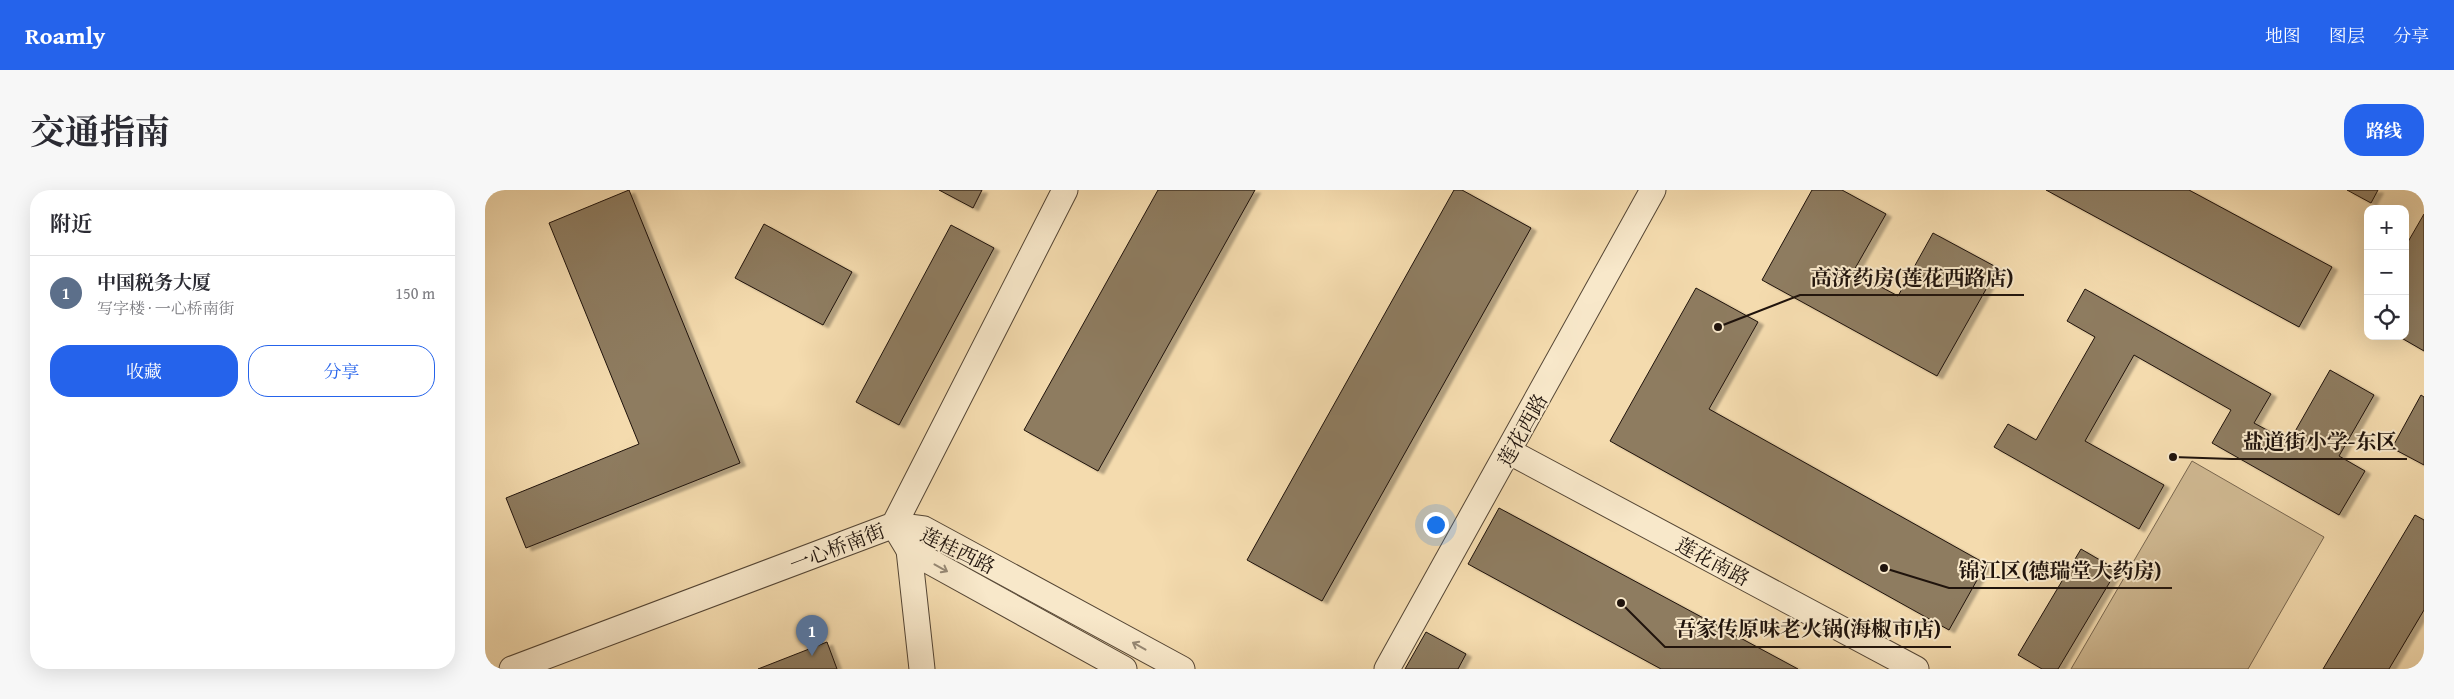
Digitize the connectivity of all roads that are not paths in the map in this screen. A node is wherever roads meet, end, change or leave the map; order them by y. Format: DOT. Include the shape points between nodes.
graph roads {
  1 [pos="1065,190"];
  2 [pos="1653,190"];
  3 [pos="1510,452"];
  4 [pos="894,525"];
  5 [pos="909,550"];
  6 [pos="512,669"];
  7 [pos="922,669"];
  8 [pos="1124,669"];
  9 [pos="1181,669"];
  10 [pos="1387,669"];
  11 [pos="1916,669"];
  1 -- 4 [label="street, 一心桥南街"];
  2 -- 3 [label="street, 莲花西路"];
  3 -- 10 [label="street, 莲花西路"];
  3 -- 11 [label="street, 莲花南路"];
  4 -- 5 [label="street, 莲桂西路"];
  4 -- 6 [label="street, 一心桥南街"];
  9 -- 4 [label="street, 莲桂西路, one-way" via="924,529"];
  5 -- 7 [label="street"];
  5 -- 8 [label="street, 莲桂西路, one-way"];
}
